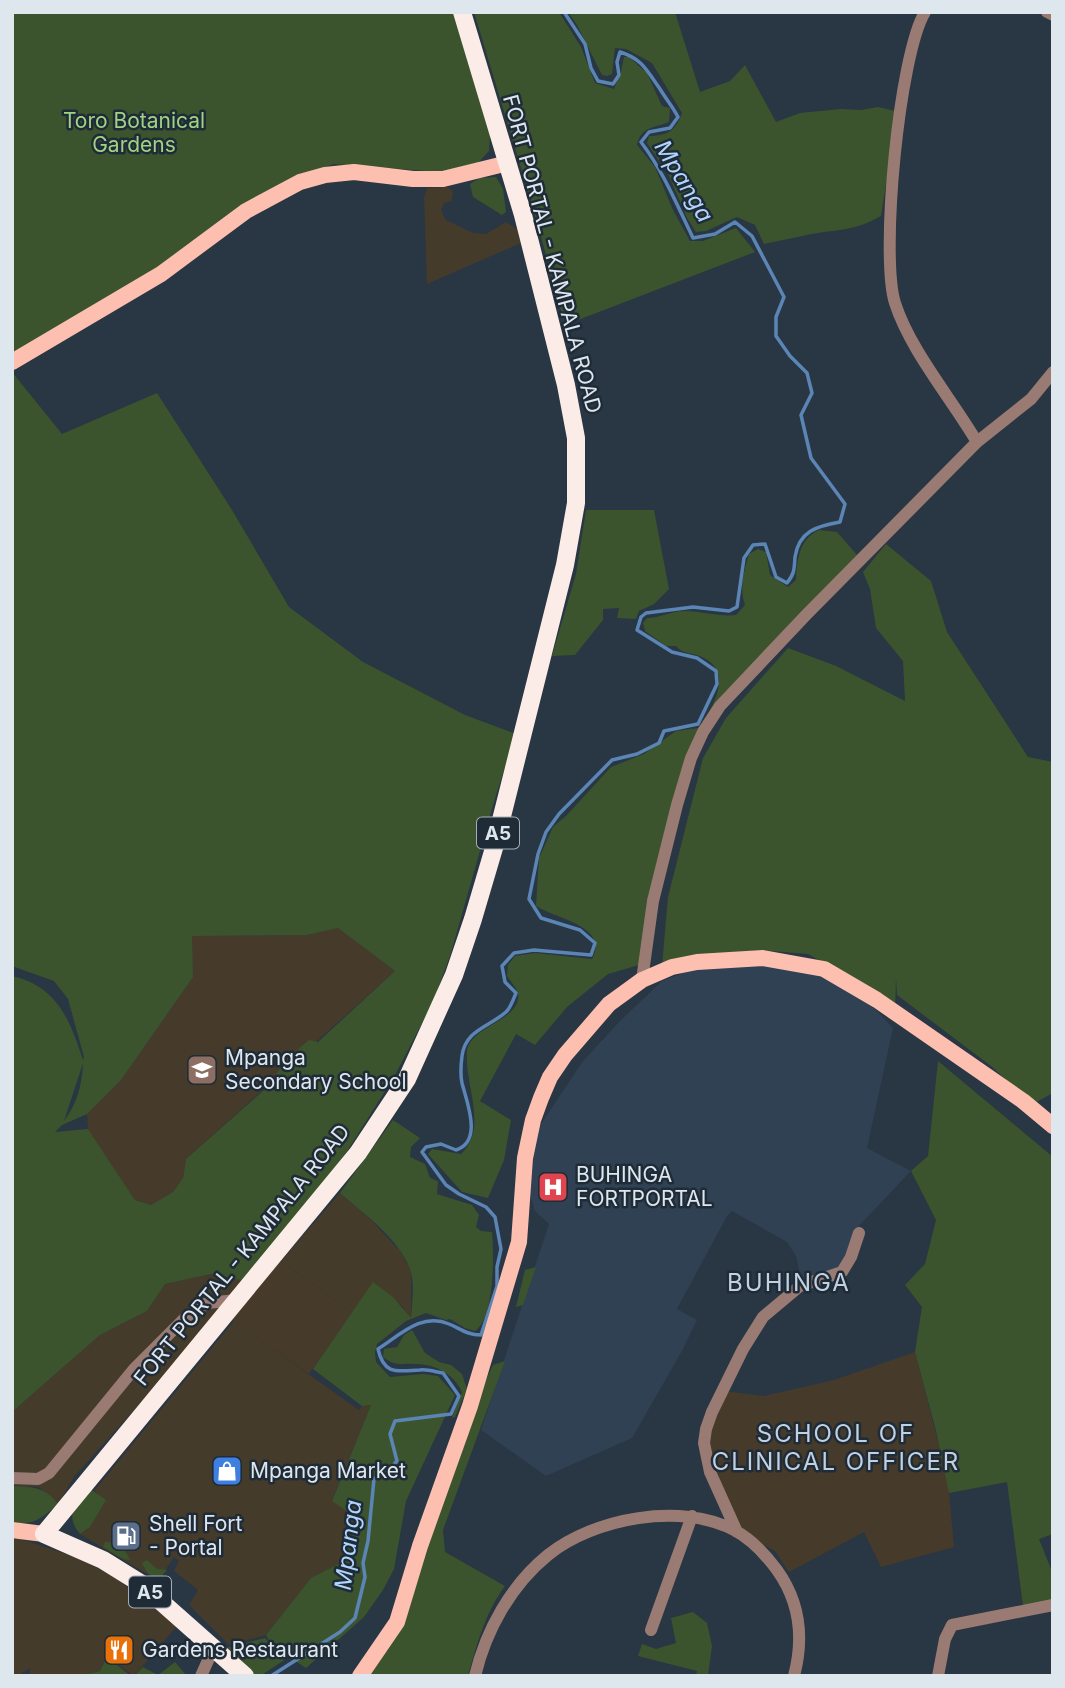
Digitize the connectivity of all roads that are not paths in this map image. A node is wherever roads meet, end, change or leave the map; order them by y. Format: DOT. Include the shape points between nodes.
graph roads {
  1 [pos="462,12"];
  2 [pos="925,12"];
  3 [pos="1047,12"];
  4 [pos="1053,15"];
  5 [pos="508,163"];
  6 [pos="12,362"];
  7 [pos="1053,372"];
  8 [pos="976,442"];
  9 [pos="642,981"];
  10 [pos="1053,1126"];
  11 [pos="859,1233"];
  12 [pos="237,1300"];
  13 [pos="12,1478"];
  14 [pos="692,1516"];
  15 [pos="12,1530"];
  16 [pos="737,1532"];
  17 [pos="44,1534"];
  18 [pos="1053,1605"];
  19 [pos="651,1630"];
  20 [pos="214,1647"];
  21 [pos="243,1674"];
  22 [pos="201,1676"];
  23 [pos="360,1676"];
  24 [pos="475,1676"];
  25 [pos="794,1676"];
  26 [pos="938,1676"];
  1 -- 5 [label="highway, FORT PORTAL - KAMPALA ROAD / A5"];
  2 -- 8 [label="street" via="902,93 896,137 891,276 903,325"];
  3 -- 4 [label="street"];
  5 -- 6 [label="main road" via="443,179 354,172 300,181 246,211 161,274"];
  5 -- 12 [label="highway, FORT PORTAL - KAMPALA ROAD / A5" via="576,438 576,503 559,590 477,907 432,1026 407,1079 358,1153"];
  7 -- 8 [label="street" via="1031,399"];
  8 -- 9 [label="street" via="720,706 703,732 677,805 653,901"];
  9 -- 10 [label="main road" via="697,962 763,958 824,969 877,1000"];
  9 -- 23 [label="main road" via="609,1004 565,1055 541,1098 525,1158 519,1242 470,1406 397,1622"];
  11 -- 16 [label="street" via="842,1272 800,1286 763,1317 712,1412 704,1443 710,1472"];
  12 -- 13 [label="street" via="206,1303 186,1317 134,1369 49,1473 38,1479"];
  12 -- 17 [label="highway, FORT PORTAL - KAMPALA ROAD / A5"];
  14 -- 16 [label="street"];
  14 -- 19 [label="street"];
  14 -- 24 [label="street" via="648,1517 605,1525 547,1556 495,1620"];
  15 -- 17 [label="main road"];
  16 -- 25 [label="street" via="771,1562 789,1591 801,1635"];
  17 -- 20 [label="highway, A5" via="103,1560 140,1583"];
  18 -- 26 [label="street" via="952,1625"];
  20 -- 21 [label="highway, A5"];
  20 -- 22 [label="street"];
}
